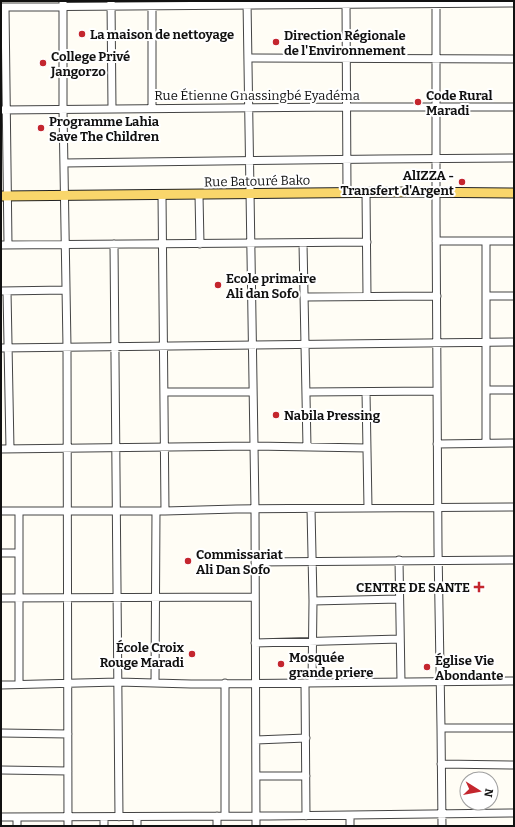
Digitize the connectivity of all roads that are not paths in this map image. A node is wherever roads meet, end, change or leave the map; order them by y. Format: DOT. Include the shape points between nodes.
graph roads {
  1 [pos="436,2"];
  2 [pos="63,3"];
  3 [pos="111,3"];
  4 [pos="247,3"];
  5 [pos="346,3"];
  6 [pos="514,3"];
  7 [pos="152,6"];
  8 [pos="3,7"];
  9 [pos="248,58"];
  10 [pos="347,58"];
  11 [pos="514,58"];
  12 [pos="435,59"];
  13 [pos="347,106"];
  14 [pos="249,107"];
  15 [pos="436,107"];
  16 [pos="514,107"];
  17 [pos="152,108"];
  18 [pos="112,109"];
  19 [pos="4,110"];
  20 [pos="63,110"];
  21 [pos="514,158"];
  22 [pos="436,159"];
  23 [pos="250,160"];
  24 [pos="347,160"];
  25 [pos="64,163"];
  26 [pos="347,192"];
  27 [pos="366,192"];
  28 [pos="436,192"];
  29 [pos="514,193"];
  30 [pos="199,194"];
  31 [pos="250,194"];
  32 [pos="162,195"];
  33 [pos="4,196"];
  34 [pos="64,196"];
  35 [pos="436,241"];
  36 [pos="486,241"];
  37 [pos="514,241"];
  38 [pos="304,242"];
  39 [pos="367,242"];
  40 [pos="65,244"];
  41 [pos="114,244"];
  42 [pos="163,244"];
  43 [pos="200,244"];
  44 [pos="251,244"];
  45 [pos="5,245"];
  46 [pos="66,290"];
  47 [pos="4,291"];
  48 [pos="367,296"];
  49 [pos="437,296"];
  50 [pos="487,296"];
  51 [pos="514,296"];
  52 [pos="305,297"];
  53 [pos="487,342"];
  54 [pos="514,342"];
  55 [pos="436,343"];
  56 [pos="305,344"];
  57 [pos="252,345"];
  58 [pos="164,346"];
  59 [pos="67,347"];
  60 [pos="114,347"];
  61 [pos="5,348"];
  62 [pos="486,390"];
  63 [pos="514,390"];
  64 [pos="437,391"];
  65 [pos="164,392"];
  66 [pos="253,392"];
  67 [pos="306,392"];
  68 [pos="366,392"];
  69 [pos="486,443"];
  70 [pos="514,443"];
  71 [pos="437,444"];
  72 [pos="254,446"];
  73 [pos="116,447"];
  74 [pos="165,447"];
  75 [pos="308,447"];
  76 [pos="66,448"];
  77 [pos="366,448"];
  78 [pos="1,449"];
  79 [pos="10,449"];
  80 [pos="514,507"];
  81 [pos="368,508"];
  82 [pos="255,509"];
  83 [pos="311,509"];
  84 [pos="437,509"];
  85 [pos="1,511"];
  86 [pos="19,511"];
  87 [pos="67,511"];
  88 [pos="116,511"];
  89 [pos="156,511"];
  90 [pos="165,511"];
  91 [pos="1,553"];
  92 [pos="19,553"];
  93 [pos="399,560"];
  94 [pos="514,560"];
  95 [pos="312,561"];
  96 [pos="438,561"];
  97 [pos="255,562"];
  98 [pos="117,597"];
  99 [pos="155,597"];
  100 [pos="255,597"];
  101 [pos="1,598"];
  102 [pos="19,598"];
  103 [pos="67,598"];
  104 [pos="399,599"];
  105 [pos="313,601"];
  106 [pos="400,639"];
  107 [pos="312,641"];
  108 [pos="256,643"];
  109 [pos="440,681"];
  110 [pos="514,681"];
  111 [pos="118,682"];
  112 [pos="401,682"];
  113 [pos="68,683"];
  114 [pos="155,683"];
  115 [pos="225,683"];
  116 [pos="256,683"];
  117 [pos="309,683"];
  118 [pos="20,684"];
  119 [pos="1,685"];
  120 [pos="441,728"];
  121 [pos="514,728"];
  122 [pos="1,733"];
  123 [pos="68,734"];
  124 [pos="306,738"];
  125 [pos="256,740"];
  126 [pos="441,764"];
  127 [pos="514,765"];
  128 [pos="1,770"];
  129 [pos="68,771"];
  130 [pos="256,776"];
  131 [pos="306,776"];
  132 [pos="514,813"];
  133 [pos="442,814"];
  134 [pos="350,815"];
  135 [pos="68,816"];
  136 [pos="217,816"];
  137 [pos="225,816"];
  138 [pos="256,816"];
  139 [pos="306,816"];
  140 [pos="1,817"];
  141 [pos="17,817"];
  142 [pos="104,817"];
  143 [pos="119,817"];
  144 [pos="137,817"];
  145 [pos="17,826"];
  146 [pos="68,826"];
  147 [pos="104,826"];
  148 [pos="137,826"];
  149 [pos="217,826"];
  150 [pos="256,826"];
  151 [pos="350,826"];
  152 [pos="442,826"];
  1 -- 5 [label="street"];
  1 -- 6 [label="street"];
  1 -- 12 [label="street"];
  2 -- 3 [label="street"];
  2 -- 8 [label="street"];
  2 -- 20 [label="street"];
  3 -- 7 [label="street"];
  3 -- 18 [label="street"];
  4 -- 5 [label="street"];
  4 -- 7 [label="street"];
  4 -- 9 [label="street"];
  5 -- 10 [label="street"];
  7 -- 17 [label="street"];
  8 -- 19 [label="street"];
  9 -- 10 [label="street"];
  9 -- 14 [label="street"];
  10 -- 12 [label="street"];
  10 -- 13 [label="street"];
  11 -- 12 [label="street"];
  12 -- 15 [label="street"];
  13 -- 14 [label="street, Rue Étienne Gnassingbé Eyadéma"];
  13 -- 15 [label="street, Rue Étienne Gnassingbé Eyadéma"];
  13 -- 24 [label="street"];
  14 -- 17 [label="street, Rue Étienne Gnassingbé Eyadéma"];
  14 -- 23 [label="street"];
  15 -- 16 [label="street, Rue Étienne Gnassingbé Eyadéma"];
  15 -- 22 [label="street"];
  17 -- 18 [label="street, Rue Étienne Gnassingbé Eyadéma"];
  18 -- 20 [label="street, Rue Étienne Gnassingbé Eyadéma"];
  19 -- 20 [label="street, Rue Étienne Gnassingbé Eyadéma"];
  19 -- 33 [label="street"];
  20 -- 25 [label="street"];
  21 -- 22 [label="street"];
  22 -- 24 [label="street"];
  22 -- 28 [label="street"];
  23 -- 24 [label="street"];
  23 -- 25 [label="street"];
  23 -- 31 [label="street"];
  24 -- 26 [label="street"];
  25 -- 34 [label="street"];
  26 -- 27 [label="main road, Rue Batouré Bako"];
  26 -- 31 [label="main road, Rue Batouré Bako"];
  27 -- 28 [label="main road, Rue Batouré Bako"];
  27 -- 39 [label="street"];
  28 -- 29 [label="main road, Rue Batouré Bako"];
  28 -- 35 [label="street"];
  30 -- 31 [label="main road, Rue Batouré Bako"];
  30 -- 32 [label="main road, Rue Batouré Bako"];
  30 -- 43 [label="street"];
  31 -- 44 [label="street"];
  32 -- 34 [label="main road, Rue Batouré Bako"];
  32 -- 42 [label="street"];
  33 -- 34 [label="main road, Rue Batouré Bako"];
  33 -- 45 [label="street"];
  34 -- 40 [label="street"];
  35 -- 36 [label="street"];
  35 -- 49 [label="street"];
  36 -- 37 [label="street"];
  36 -- 50 [label="street"];
  38 -- 39 [label="street"];
  38 -- 44 [label="street"];
  38 -- 52 [label="street"];
  39 -- 48 [label="street"];
  40 -- 41 [label="street"];
  40 -- 45 [label="street"];
  40 -- 46 [label="street"];
  41 -- 42 [label="street"];
  41 -- 60 [label="street"];
  42 -- 43 [label="street"];
  42 -- 58 [label="street"];
  43 -- 44 [label="street"];
  44 -- 57 [label="street"];
  46 -- 47 [label="street"];
  46 -- 59 [label="street"];
  47 -- 61 [label="street"];
  48 -- 49 [label="street"];
  48 -- 52 [label="street"];
  49 -- 55 [label="street"];
  50 -- 51 [label="street"];
  50 -- 53 [label="street"];
  52 -- 56 [label="street"];
  53 -- 54 [label="street"];
  53 -- 55 [label="street"];
  53 -- 62 [label="street"];
  55 -- 56 [label="street"];
  55 -- 64 [label="street"];
  56 -- 57 [label="street"];
  56 -- 67 [label="street"];
  57 -- 58 [label="street"];
  57 -- 66 [label="street"];
  58 -- 60 [label="street"];
  58 -- 65 [label="street"];
  59 -- 60 [label="street"];
  59 -- 61 [label="street"];
  59 -- 76 [label="street"];
  60 -- 73 [label="street"];
  61 -- 79 [label="street"];
  62 -- 63 [label="street"];
  62 -- 69 [label="street"];
  64 -- 68 [label="street"];
  64 -- 71 [label="street"];
  65 -- 66 [label="street"];
  65 -- 74 [label="street"];
  66 -- 72 [label="street"];
  67 -- 68 [label="street"];
  67 -- 75 [label="street"];
  68 -- 77 [label="street"];
  69 -- 70 [label="street"];
  69 -- 71 [label="street"];
  71 -- 84 [label="street"];
  72 -- 74 [label="street"];
  72 -- 75 [label="street"];
  72 -- 82 [label="street"];
  73 -- 74 [label="street"];
  73 -- 76 [label="street"];
  73 -- 88 [label="street"];
  74 -- 90 [label="street"];
  75 -- 77 [label="street"];
  76 -- 79 [label="street"];
  76 -- 87 [label="street"];
  77 -- 81 [label="street"];
  78 -- 79 [label="street"];
  80 -- 84 [label="street"];
  81 -- 83 [label="street"];
  81 -- 84 [label="street"];
  82 -- 83 [label="street"];
  82 -- 90 [label="street"];
  82 -- 97 [label="street"];
  83 -- 95 [label="street"];
  84 -- 96 [label="street"];
  85 -- 86 [label="street"];
  86 -- 87 [label="street"];
  86 -- 92 [label="street"];
  87 -- 88 [label="street"];
  87 -- 103 [label="street"];
  88 -- 89 [label="street"];
  88 -- 98 [label="street"];
  89 -- 90 [label="street"];
  89 -- 99 [label="street"];
  91 -- 92 [label="street"];
  92 -- 102 [label="street"];
  93 -- 95 [label="street"];
  93 -- 96 [label="street"];
  93 -- 104 [label="street"];
  94 -- 96 [label="street"];
  95 -- 97 [label="street"];
  95 -- 105 [label="street"];
  96 -- 109 [label="street"];
  97 -- 100 [label="street"];
  98 -- 99 [label="street"];
  98 -- 103 [label="street"];
  98 -- 111 [label="street"];
  99 -- 100 [label="street"];
  99 -- 114 [label="street"];
  100 -- 108 [label="street"];
  101 -- 102 [label="street"];
  102 -- 103 [label="street"];
  102 -- 118 [label="street"];
  103 -- 113 [label="street"];
  104 -- 105 [label="street"];
  104 -- 106 [label="street"];
  105 -- 107 [label="street"];
  106 -- 107 [label="street"];
  106 -- 112 [label="street"];
  107 -- 108 [label="street"];
  107 -- 117 [label="street"];
  108 -- 116 [label="street"];
  109 -- 110 [label="street"];
  109 -- 112 [label="street"];
  109 -- 120 [label="street"];
  111 -- 113 [label="street"];
  111 -- 114 [label="street"];
  111 -- 143 [label="street"];
  112 -- 117 [label="street"];
  113 -- 118 [label="street"];
  113 -- 123 [label="street"];
  114 -- 115 [label="street"];
  115 -- 116 [label="street"];
  115 -- 137 [label="street"];
  116 -- 117 [label="street"];
  116 -- 125 [label="street"];
  117 -- 124 [label="street"];
  118 -- 119 [label="street"];
  120 -- 121 [label="street"];
  120 -- 126 [label="street"];
  122 -- 123 [label="street"];
  123 -- 129 [label="street"];
  124 -- 125 [label="street"];
  124 -- 131 [label="street"];
  125 -- 130 [label="street"];
  126 -- 127 [label="street"];
  126 -- 133 [label="street"];
  128 -- 129 [label="street"];
  129 -- 135 [label="street"];
  130 -- 131 [label="street"];
  130 -- 138 [label="street"];
  131 -- 139 [label="street"];
  132 -- 133 [label="street"];
  133 -- 134 [label="street"];
  133 -- 152 [label="street"];
  134 -- 139 [label="street"];
  134 -- 151 [label="street"];
  135 -- 141 [label="street"];
  135 -- 142 [label="street"];
  135 -- 146 [label="street"];
  136 -- 137 [label="street"];
  136 -- 144 [label="street"];
  136 -- 149 [label="street"];
  137 -- 138 [label="street"];
  138 -- 139 [label="street"];
  138 -- 150 [label="street"];
  140 -- 141 [label="street"];
  141 -- 145 [label="street"];
  142 -- 143 [label="street"];
  142 -- 147 [label="street"];
  143 -- 144 [label="street"];
  144 -- 148 [label="street"];
}
